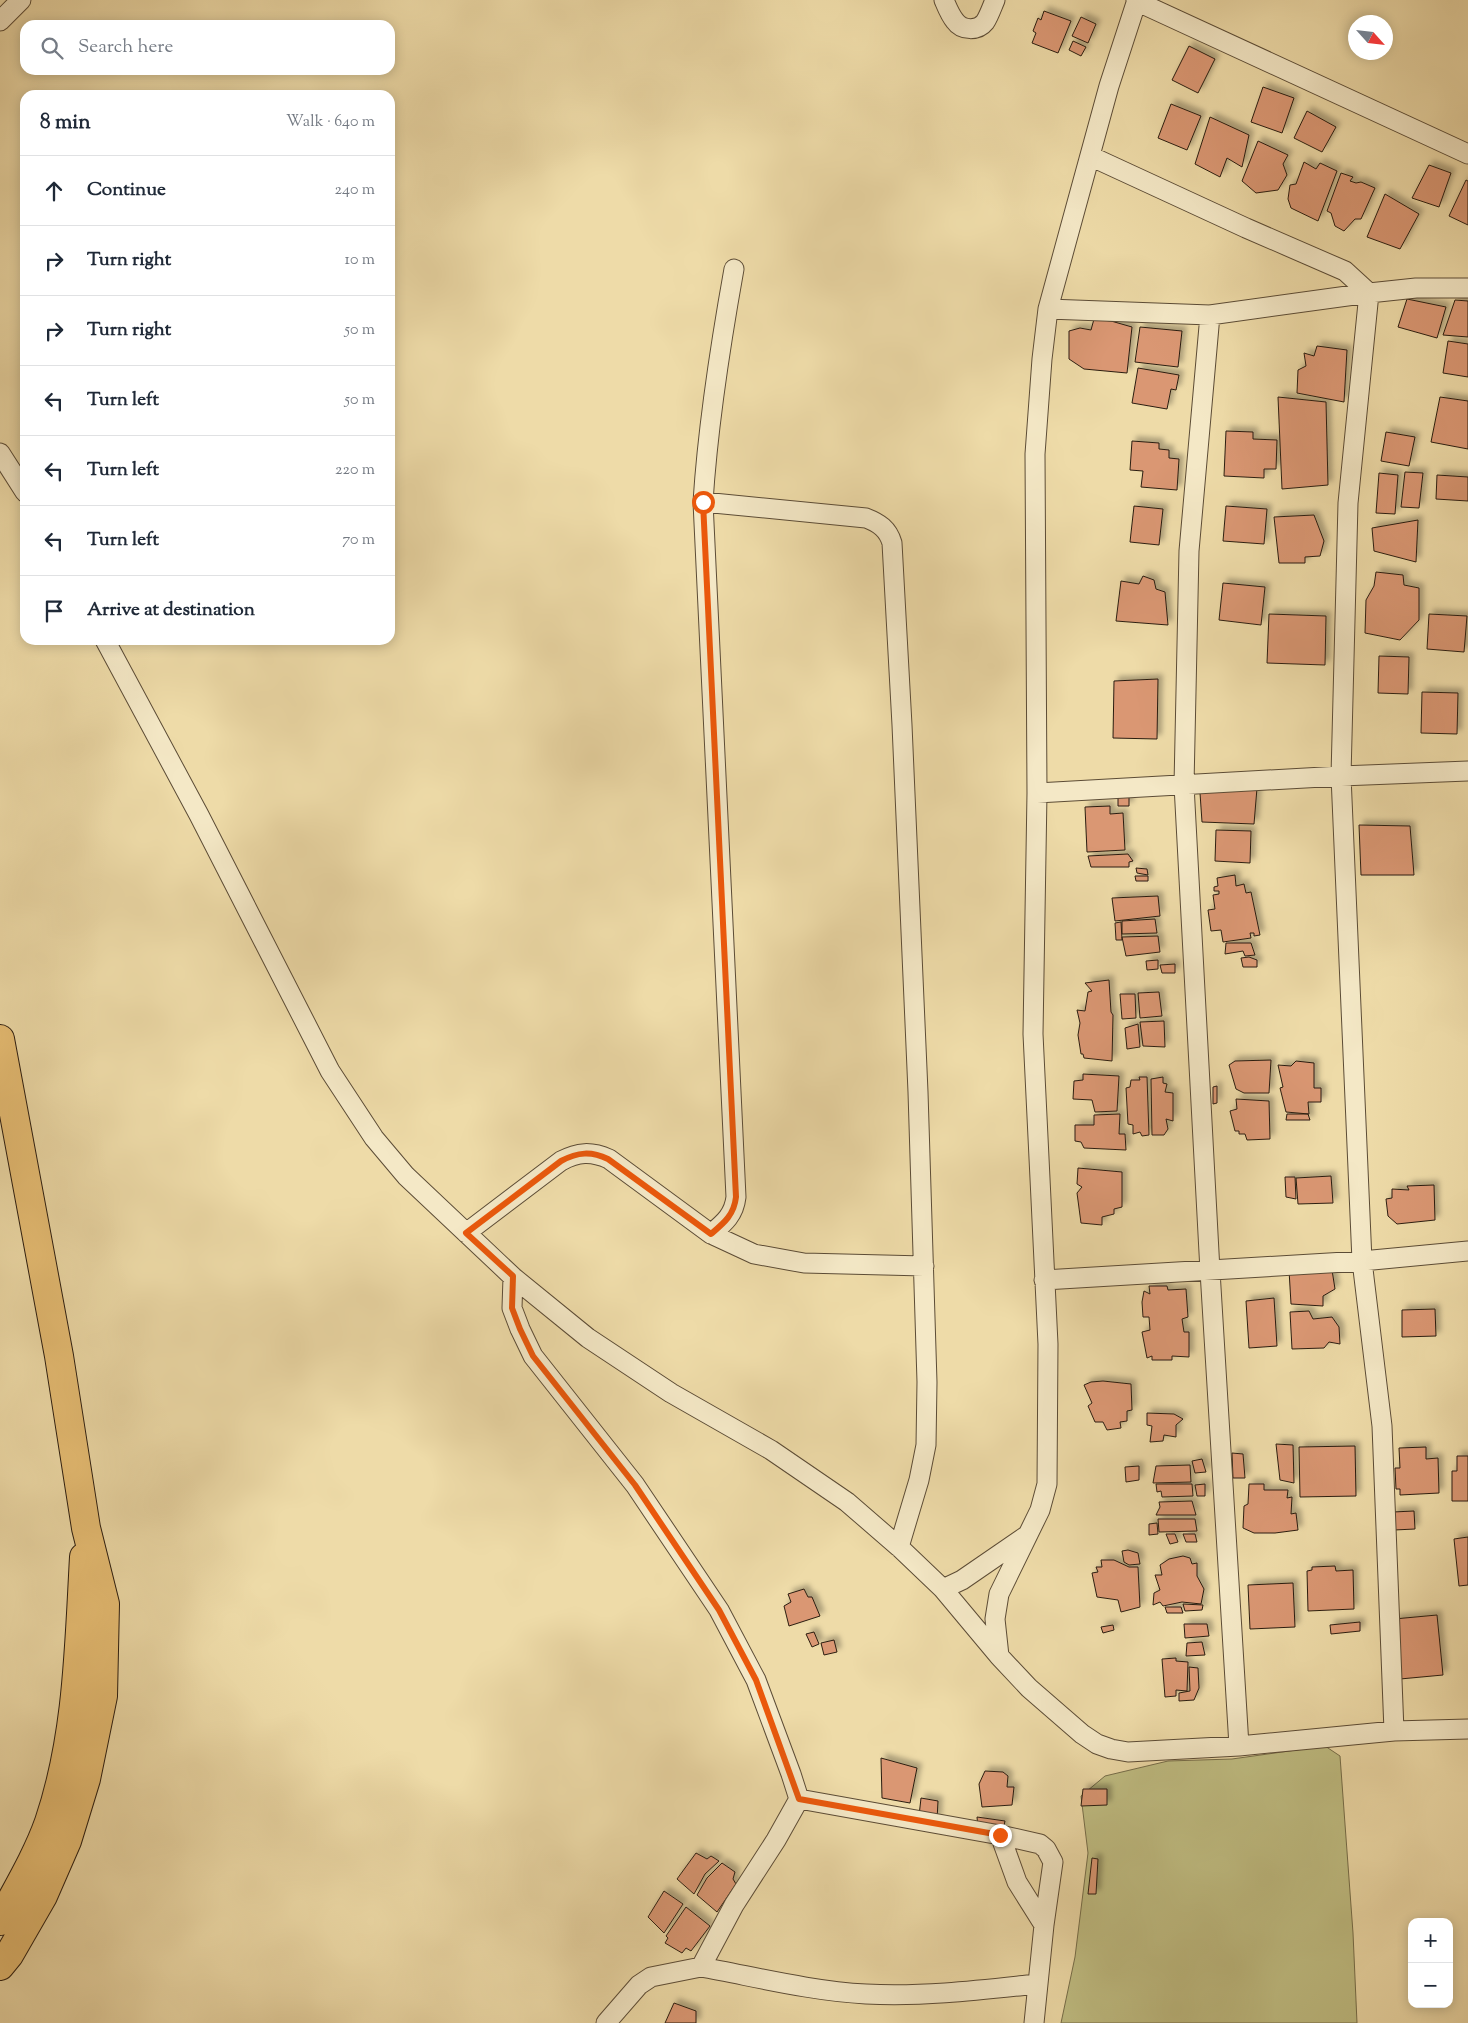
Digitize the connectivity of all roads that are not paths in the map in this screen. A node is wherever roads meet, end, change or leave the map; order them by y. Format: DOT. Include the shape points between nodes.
graph roads {
  1 [pos="20,0"];
  2 [pos="944,0"];
  3 [pos="995,0"];
  4 [pos="1136,1"];
  5 [pos="0,21"];
  6 [pos="1468,154"];
  7 [pos="1090,156"];
  8 [pos="734,268"];
  9 [pos="1468,288"];
  10 [pos="1369,293"];
  11 [pos="1048,309"];
  12 [pos="1210,315"];
  13 [pos="0,453"];
  14 [pos="20,484"];
  15 [pos="703,502"];
  16 [pos="108,645"];
  17 [pos="1468,771"];
  18 [pos="1341,776"];
  19 [pos="1184,784"];
  20 [pos="1037,793"];
  21 [pos="0,1039"];
  22 [pos="466,1233"];
  23 [pos="711,1234"];
  24 [pos="1468,1251"];
  25 [pos="1362,1261"];
  26 [pos="924,1266"];
  27 [pos="1210,1271"];
  28 [pos="513,1276"];
  29 [pos="1044,1280"];
  30 [pos="86,1528"];
  31 [pos="1028,1535"];
  32 [pos="899,1547"];
  33 [pos="943,1589"];
  34 [pos="999,1656"];
  35 [pos="1468,1729"];
  36 [pos="1394,1732"];
  37 [pos="1239,1746"];
  38 [pos="799,1799"];
  39 [pos="1000,1835"];
  40 [pos="0,1921"];
  41 [pos="1044,1925"];
  42 [pos="0,1966"];
  43 [pos="701,1967"];
  44 [pos="1037,1984"];
  45 [pos="606,2023"];
  46 [pos="1034,2023"];
  1 -- 5 [label="street"];
  2 -- 3 [label="street" via="954,21 970,29 977,29 985,22"];
  4 -- 6 [label="street"];
  4 -- 7 [label="street"];
  7 -- 10 [label="street" via="1345,271"];
  7 -- 11 [label="street"];
  8 -- 15 [label="street" via="713,387"];
  9 -- 10 [label="street" via="1416,288"];
  10 -- 12 [label="street"];
  10 -- 18 [label="street" via="1348,503"];
  11 -- 12 [label="street"];
  11 -- 20 [label="street" via="1035,454"];
  12 -- 19 [label="street" via="1189,551"];
  13 -- 14 [label="street"];
  15 -- 23 [label="street" via="736,1197 735,1208 729,1218"];
  15 -- 26 [label="street" via="866,518 877,522 889,534 892,543"];
  16 -- 22 [label="street" via="330,1071 374,1138"];
  17 -- 18 [label="street"];
  18 -- 19 [label="street"];
  18 -- 25 [label="street"];
  19 -- 20 [label="street"];
  19 -- 27 [label="street"];
  20 -- 29 [label="street" via="1033,1034"];
  21 -- 30 [label="highway" via="59,1356"];
  22 -- 23 [label="street" via="561,1161 574,1154 587,1153 608,1159"];
  22 -- 28 [label="street"];
  23 -- 26 [label="street" via="754,1254 804,1263"];
  24 -- 25 [label="street"];
  25 -- 27 [label="street"];
  25 -- 36 [label="street" via="1382,1426"];
  26 -- 32 [label="street" via="926,1445"];
  27 -- 29 [label="street"];
  27 -- 37 [label="street"];
  28 -- 32 [label="street" via="588,1338 808,1473 848,1502"];
  28 -- 38 [label="street" via="512,1308 533,1356 635,1485 719,1610 756,1680"];
  29 -- 31 [label="street" via="1049,1388 1047,1484 1040,1510"];
  30 -- 40 [label="highway" via="76,1701 64,1771 49,1823"];
  30 -- 42 [label="highway" via="105,1604 103,1696 86,1779 67,1841 44,1896"];
  31 -- 33 [label="street" via="962,1580"];
  31 -- 34 [label="street" via="997,1600 995,1619"];
  32 -- 33 [label="street"];
  33 -- 34 [label="street"];
  34 -- 37 [label="street" via="1029,1688 1082,1734 1111,1749 1128,1752"];
  35 -- 36 [label="street"];
  36 -- 37 [label="street"];
  38 -- 39 [label="street"];
  38 -- 43 [label="street" via="734,1905"];
  39 -- 41 [label="street" via="1017,1882"];
  39 -- 41 [label="street" via="1040,1844 1051,1855 1053,1862"];
  41 -- 44 [label="street"];
  43 -- 44 [label="street" via="864,1994 950,1993"];
  43 -- 45 [label="street" via="651,1977 639,1985"];
  44 -- 46 [label="street"];
}
